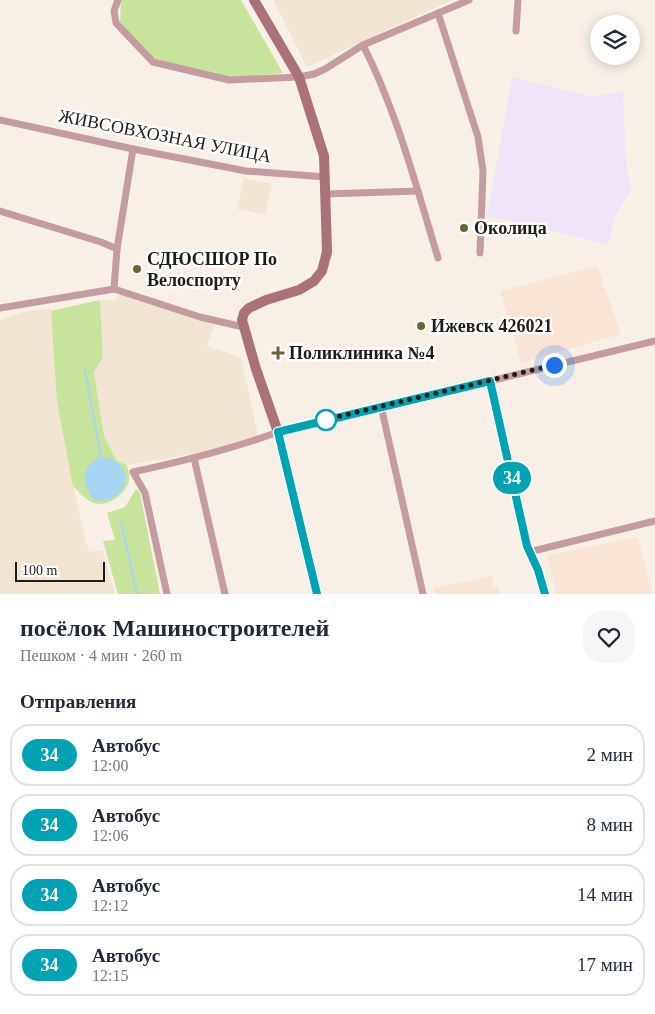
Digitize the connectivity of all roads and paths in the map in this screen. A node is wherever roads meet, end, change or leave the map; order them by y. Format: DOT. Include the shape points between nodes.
graph roads {
  1 [pos="118,0"];
  2 [pos="254,0"];
  3 [pos="469,0"];
  4 [pos="518,0"];
  5 [pos="438,13"];
  6 [pos="516,31"];
  7 [pos="363,45"];
  8 [pos="299,77"];
  9 [pos="0,120"];
  10 [pos="133,149"];
  11 [pos="326,177"];
  12 [pos="418,191"];
  13 [pos="326,194"];
  14 [pos="0,211"];
  15 [pos="117,249"];
  16 [pos="480,253"];
  17 [pos="438,258"];
  18 [pos="114,289"];
  19 [pos="0,308"];
  20 [pos="243,328"];
  21 [pos="655,341"];
  22 [pos="490,381"];
  23 [pos="381,406"];
  24 [pos="278,432"];
  25 [pos="194,458"];
  26 [pos="655,522"];
  27 [pos="529,552"];
  28 [pos="167,594"];
  29 [pos="225,594"];
  30 [pos="318,594"];
  31 [pos="423,594"];
  32 [pos="545,594"];
  1 -- 8 [label="street" via="114,11 116,23 153,62 229,80"];
  2 -- 8 [label="street"];
  3 -- 5 [label="street"];
  4 -- 6 [label="street"];
  5 -- 7 [label="street"];
  5 -- 16 [label="street" via="478,137 483,171"];
  7 -- 8 [label="street" via="325,69"];
  7 -- 12 [label="street" via="392,110"];
  8 -- 11 [label="street" via="324,156"];
  9 -- 10 [label="street, ЖИВСОВХОЗНАЯ УЛИЦА"];
  10 -- 11 [label="street, ЖИВСОВХОЗНАЯ УЛИЦА" via="246,171"];
  10 -- 15 [label="street"];
  11 -- 13 [label="street"];
  12 -- 13 [label="street"];
  12 -- 17 [label="street"];
  13 -- 20 [label="street" via="327,252 319,276 299,290 249,308 244,313"];
  14 -- 15 [label="street"];
  15 -- 18 [label="street"];
  18 -- 19 [label="street"];
  18 -- 20 [label="street"];
  20 -- 24 [label="street"];
  21 -- 22 [label="street"];
  22 -- 23 [label="street"];
  22 -- 27 [label="street"];
  23 -- 24 [label="street"];
  23 -- 31 [label="street"];
  24 -- 25 [label="street"];
  24 -- 30 [label="street"];
  25 -- 28 [label="street" via="133,472 144,493"];
  25 -- 29 [label="street"];
  26 -- 27 [label="street"];
  27 -- 32 [label="street"];
}
